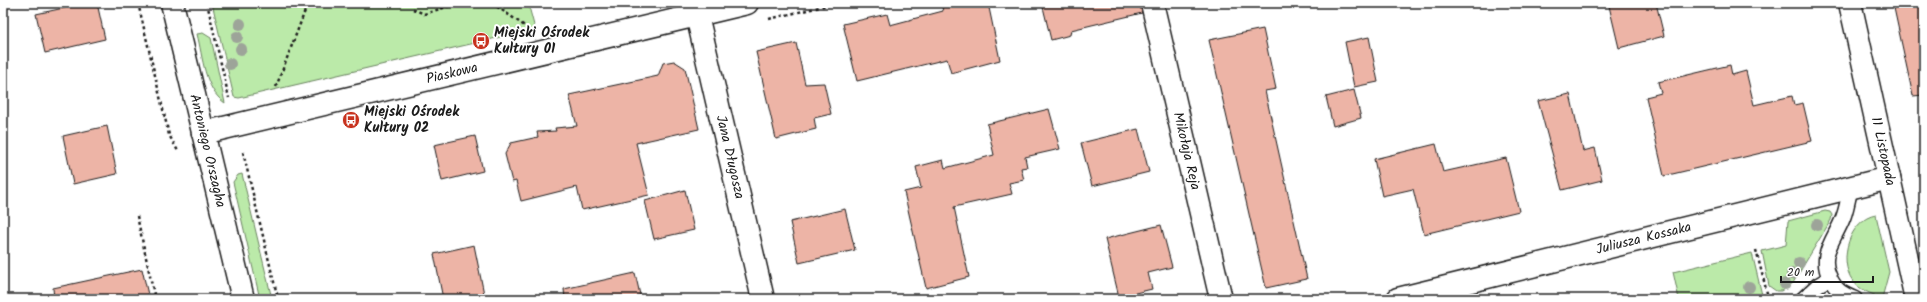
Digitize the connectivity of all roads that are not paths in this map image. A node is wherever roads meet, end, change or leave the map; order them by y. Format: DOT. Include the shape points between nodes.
graph roads {
  1 [pos="172,3"];
  2 [pos="747,3"];
  3 [pos="1152,3"];
  4 [pos="1850,3"];
  5 [pos="697,15"];
  6 [pos="203,133"];
  7 [pos="1889,178"];
  8 [pos="1851,188"];
  9 [pos="1917,271"];
  10 [pos="1830,278"];
  11 [pos="243,299"];
  12 [pos="763,299"];
  13 [pos="1221,299"];
  14 [pos="1398,299"];
  15 [pos="1803,299"];
  16 [pos="1855,299"];
  17 [pos="1916,299"];
  1 -- 6 [label="street, Antoniego Orszagha"];
  2 -- 5 [label="street, Piaskowa"];
  3 -- 13 [label="street, Mikołaja Reja"];
  4 -- 7 [label="street, 11 Listopada"];
  5 -- 6 [label="street, Piaskowa"];
  5 -- 12 [label="street, Jana Długosza"];
  6 -- 11 [label="street, Antoniego Orszagha"];
  7 -- 8 [label="street, Juliusza Kossaka"];
  7 -- 9 [label="street, 11 Listopada"];
  8 -- 10 [label="lane" via="1844,217 1825,261"];
  8 -- 14 [label="street, Juliusza Kossaka"];
  9 -- 17 [label="street, 11 Listopada"];
  10 -- 15 [label="lane"];
  10 -- 16 [label="lane" via="1840,293"];
}
